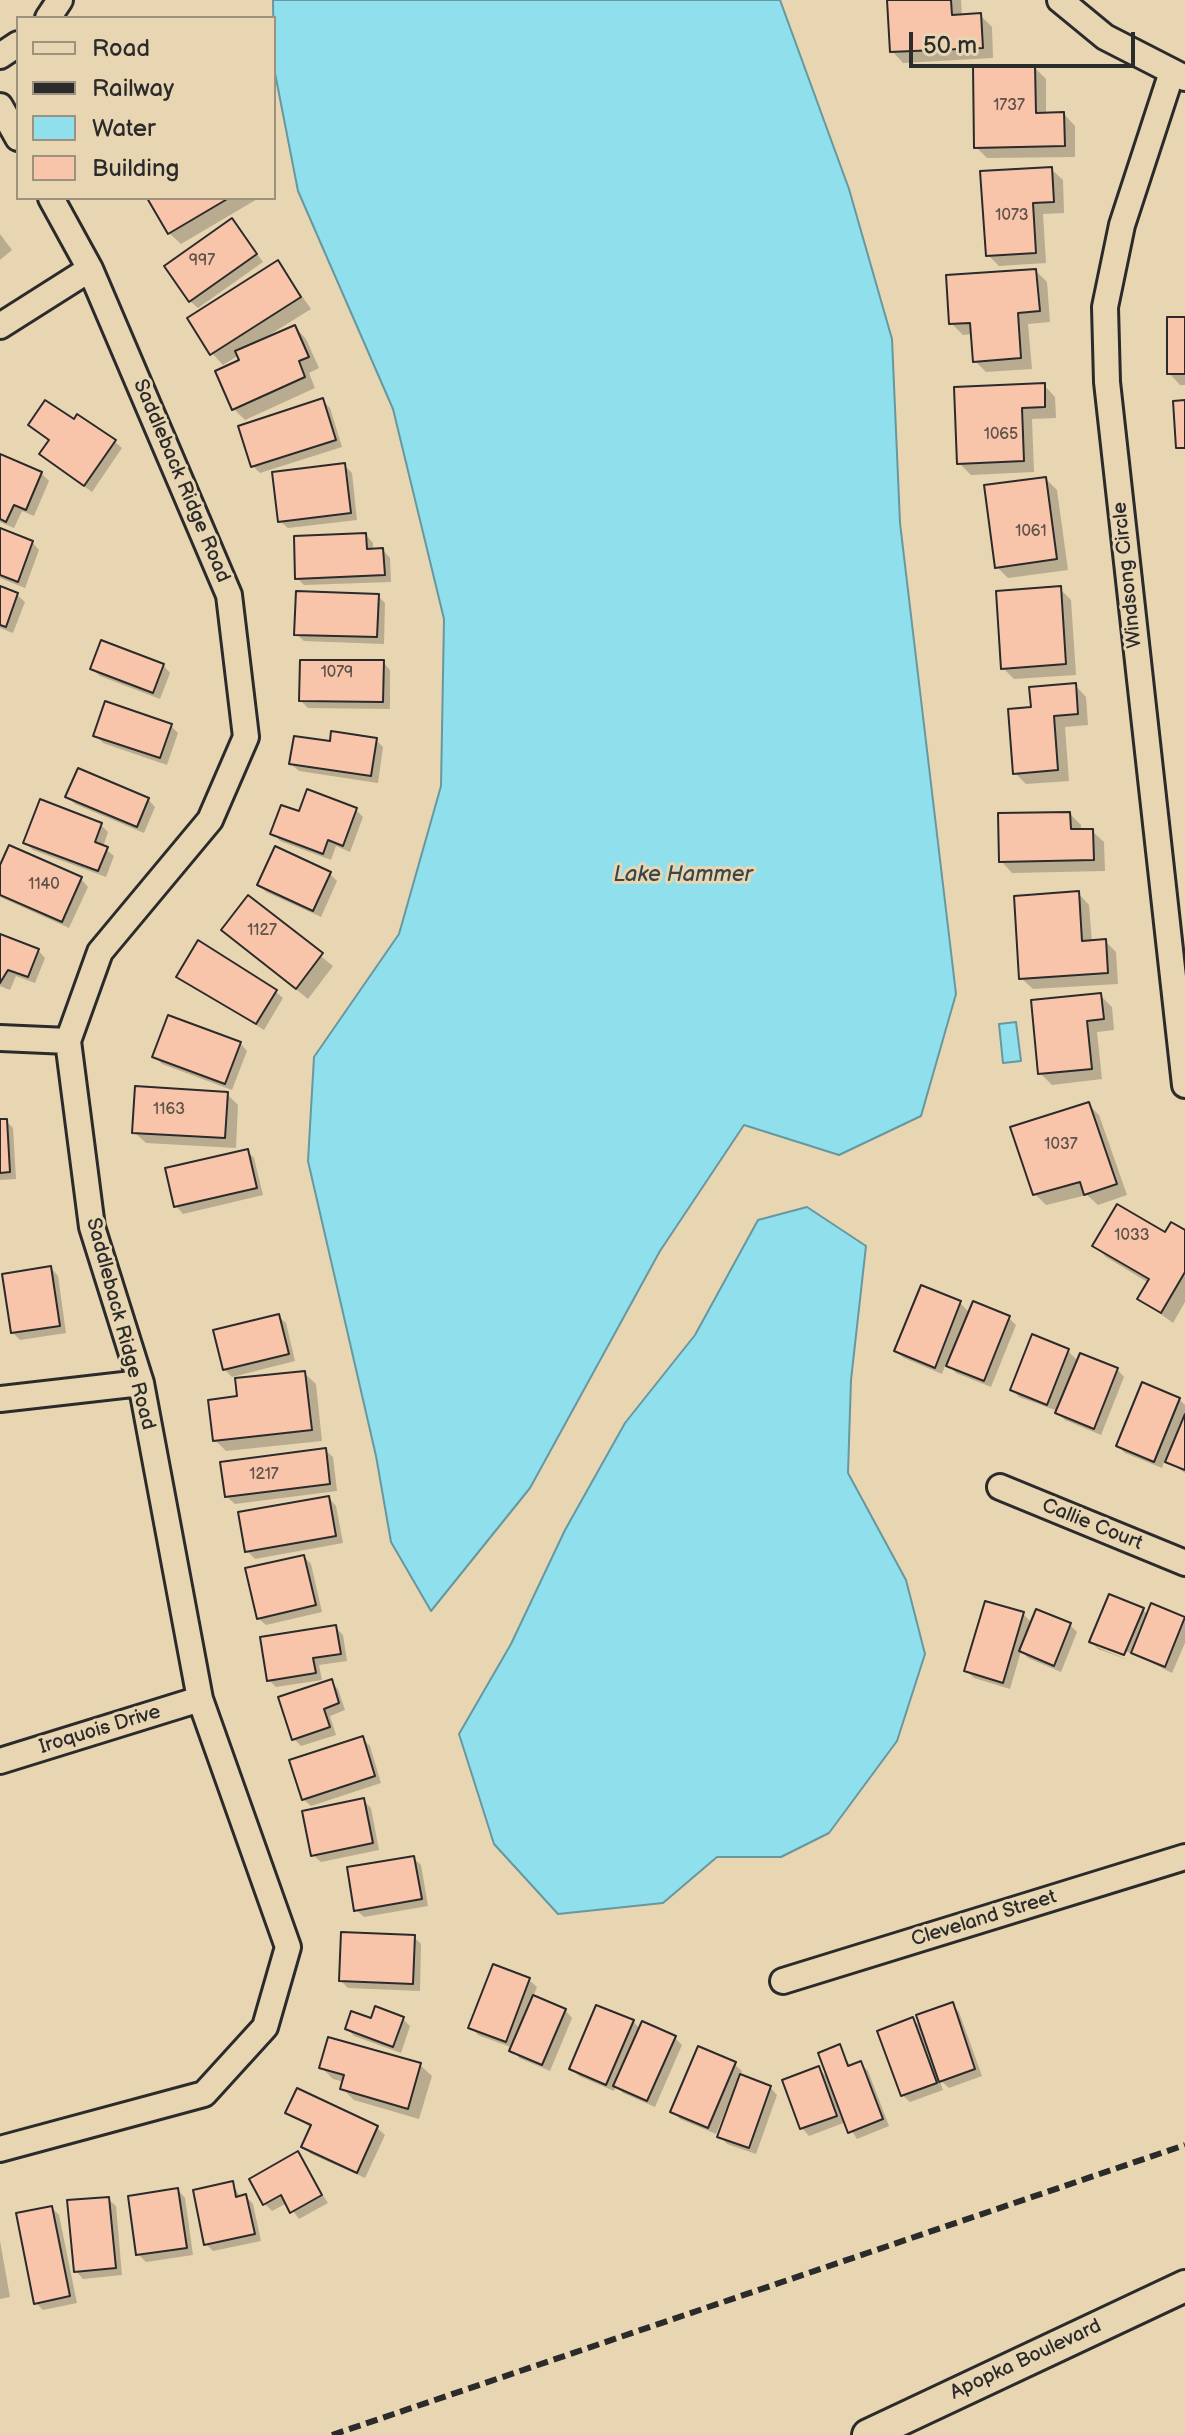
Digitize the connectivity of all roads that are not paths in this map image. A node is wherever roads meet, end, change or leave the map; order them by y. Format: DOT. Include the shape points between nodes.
graph roads {
  1 [pos="1060,0"];
  2 [pos="1178,75"];
  3 [pos="0,106"];
  4 [pos="16,134"];
  5 [pos="52,200"];
  6 [pos="90,269"];
  7 [pos="0,326"];
  8 [pos="0,1038"];
  9 [pos="68,1041"];
  10 [pos="1185,1085"];
  11 [pos="141,1383"];
  12 [pos="0,1399"];
  13 [pos="1000,1487"];
  14 [pos="1185,1563"];
  15 [pos="200,1699"];
  16 [pos="0,1761"];
  17 [pos="1185,1857"];
  18 [pos="783,1981"];
  19 [pos="0,2149"];
  20 [pos="1185,2286"];
  21 [pos="868,2435"];
  1 -- 2 [label="street" via="1105,37"];
  2 -- 10 [label="street, Windsong Circle" via="1122,225 1105,307 1109,398"];
  3 -- 4 [label="street"];
  5 -- 6 [label="street, Saddleback Ridge Road"];
  6 -- 7 [label="street"];
  6 -- 9 [label="street, Saddleback Ridge Road" via="229,595 246,737 210,820 100,952"];
  8 -- 9 [label="street"];
  9 -- 11 [label="street, Saddleback Ridge Road" via="92,1227"];
  11 -- 12 [label="street"];
  11 -- 15 [label="street, Saddleback Ridge Road"];
  13 -- 14 [label="street, Callie Court"];
  15 -- 16 [label="street, Iroquois Drive"];
  15 -- 19 [label="street, Saddleback Ridge Road" via="288,1947 265,2027 204,2094"];
  17 -- 18 [label="street, Cleveland Street"];
  20 -- 21 [label="street, Apopka Boulevard"];
}
